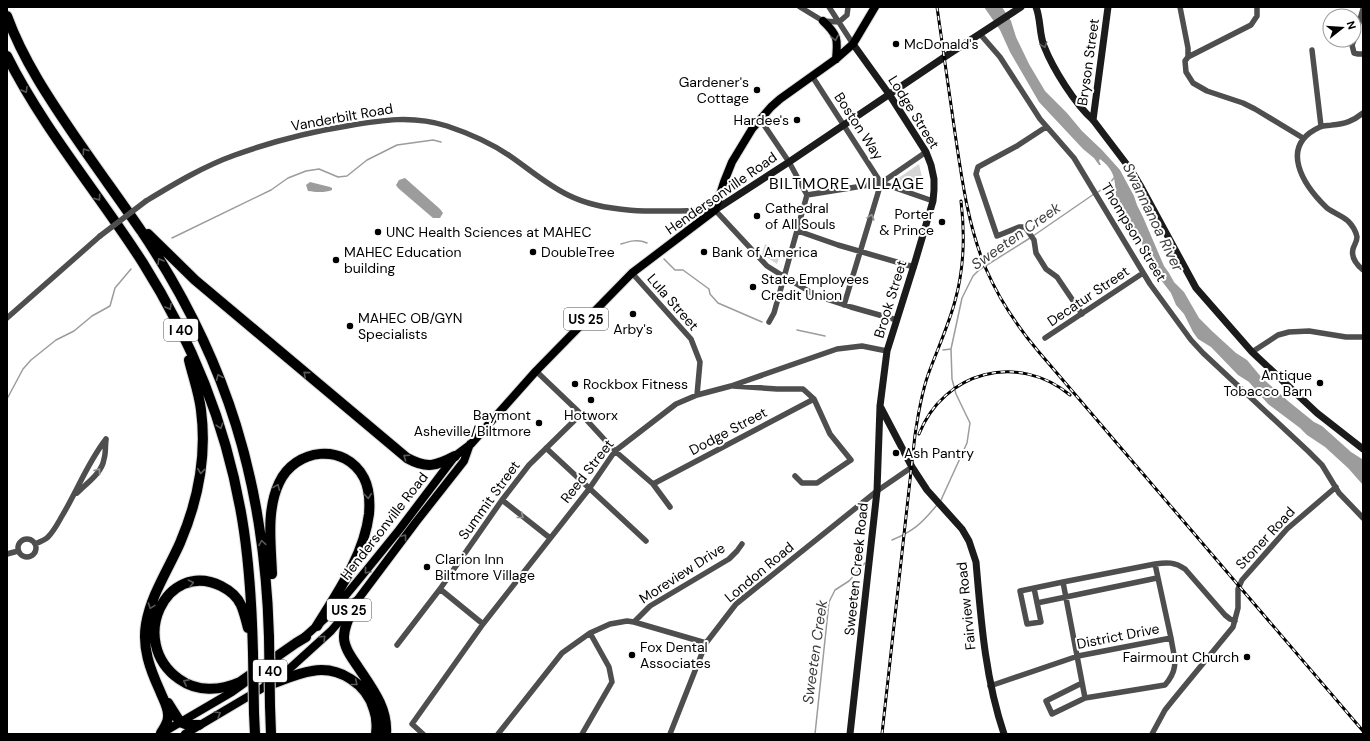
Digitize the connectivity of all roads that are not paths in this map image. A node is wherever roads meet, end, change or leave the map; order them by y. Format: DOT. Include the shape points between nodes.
graph roads {
  1 [pos="800,7"];
  2 [pos="829,7"];
  3 [pos="848,7"];
  4 [pos="875,7"];
  5 [pos="1021,7"];
  6 [pos="1036,7"];
  7 [pos="1108,7"];
  8 [pos="1180,7"];
  9 [pos="1257,7"];
  10 [pos="1363,9"];
  11 [pos="7,16"];
  12 [pos="1362,19"];
  13 [pos="823,21"];
  14 [pos="839,22"];
  15 [pos="980,34"];
  16 [pos="853,44"];
  17 [pos="1353,48"];
  18 [pos="1312,50"];
  19 [pos="1363,54"];
  20 [pos="7,56"];
  21 [pos="1188,57"];
  22 [pos="836,59"];
  23 [pos="812,76"];
  24 [pos="889,94"];
  25 [pos="1363,113"];
  26 [pos="760,119"];
  27 [pos="1093,120"];
  28 [pos="844,124"];
  29 [pos="1321,126"];
  30 [pos="1046,127"];
  31 [pos="1303,138"];
  32 [pos="926,152"];
  33 [pos="789,162"];
  34 [pos="881,183"];
  35 [pos="807,195"];
  36 [pos="933,201"];
  37 [pos="715,210"];
  38 [pos="131,217"];
  39 [pos="798,231"];
  40 [pos="861,252"];
  41 [pos="914,267"];
  42 [pos="1363,270"];
  43 [pos="632,272"];
  44 [pos="1143,273"];
  45 [pos="783,276"];
  46 [pos="844,305"];
  47 [pos="1082,314"];
  48 [pos="7,318"];
  49 [pos="897,320"];
  50 [pos="769,322"];
  51 [pos="184,337"];
  52 [pos="1363,337"];
  53 [pos="1045,338"];
  54 [pos="887,351"];
  55 [pos="1252,352"];
  56 [pos="536,371"];
  57 [pos="731,386"];
  58 [pos="697,395"];
  59 [pos="814,399"];
  60 [pos="880,406"];
  61 [pos="581,414"];
  62 [pos="471,444"];
  63 [pos="546,448"];
  64 [pos="1363,449"];
  65 [pos="615,451"];
  66 [pos="455,456"];
  67 [pos="912,467"];
  68 [pos="795,476"];
  69 [pos="653,484"];
  70 [pos="1336,487"];
  71 [pos="590,488"];
  72 [pos="877,491"];
  73 [pos="74,496"];
  74 [pos="502,500"];
  75 [pos="670,507"];
  76 [pos="1363,518"];
  77 [pos="550,538"];
  78 [pos="646,541"];
  79 [pos="35,544"];
  80 [pos="742,544"];
  81 [pos="18,551"];
  82 [pos="7,554"];
  83 [pos="1155,564"];
  84 [pos="1157,578"];
  85 [pos="1063,582"];
  86 [pos="1034,588"];
  87 [pos="440,589"];
  88 [pos="1066,596"];
  89 [pos="356,602"];
  90 [pos="1037,603"];
  91 [pos="268,609"];
  92 [pos="1235,621"];
  93 [pos="634,622"];
  94 [pos="483,624"];
  95 [pos="317,626"];
  96 [pos="590,633"];
  97 [pos="306,637"];
  98 [pos="1171,638"];
  99 [pos="706,643"];
  100 [pos="398,645"];
  101 [pos="253,649"];
  102 [pos="1078,656"];
  103 [pos="1082,683"];
  104 [pos="266,686"];
  105 [pos="990,686"];
  106 [pos="158,688"];
  107 [pos="1085,698"];
  108 [pos="180,722"];
  109 [pos="199,726"];
  110 [pos="272,731"];
  111 [pos="160,734"];
  112 [pos="185,734"];
  113 [pos="255,734"];
  114 [pos="376,734"];
  115 [pos="386,734"];
  116 [pos="423,734"];
  117 [pos="498,734"];
  118 [pos="582,734"];
  119 [pos="670,734"];
  120 [pos="850,734"];
  121 [pos="1004,734"];
  122 [pos="1152,734"];
  1 -- 13 [label="street"];
  2 -- 14 [label="street"];
  3 -- 14 [label="street" via="847,15"];
  4 -- 16 [label="main road"];
  5 -- 15 [label="main road, Hendersonville Road"];
  6 -- 27 [label="main road, one-way" via="1044,46 1071,94"];
  7 -- 27 [label="main road, Bryson Street"];
  8 -- 21 [label="street"];
  9 -- 21 [label="street" via="1257,16 1250,25"];
  10 -- 12 [label="street"];
  38 -- 11 [label="highway, I 40, one-way" via="48,96 20,46"];
  13 -- 14 [label="street"];
  13 -- 22 [label="main road, one-way" via="836,36"];
  14 -- 16 [label="street"];
  15 -- 24 [label="main road, Hendersonville Road"];
  15 -- 30 [label="street, Thompson Street" via="1000,57"];
  16 -- 22 [label="main road"];
  16 -- 24 [label="main road, Lodge Street"];
  17 -- 19 [label="street" via="1354,53"];
  18 -- 29 [label="street"];
  20 -- 51 [label="highway, I 40, one-way" via="30,99 142,262"];
  21 -- 31 [label="street" via="1185,61 1186,72 1193,84 1243,103"];
  22 -- 23 [label="main road"];
  23 -- 26 [label="main road" via="780,99"];
  23 -- 28 [label="street, Boston Way"];
  24 -- 28 [label="main road, Hendersonville Road"];
  24 -- 32 [label="main road, Lodge Street"];
  25 -- 29 [label="street" via="1350,122"];
  26 -- 33 [label="street"];
  26 -- 37 [label="main road" via="732,162"];
  27 -- 55 [label="main road" via="1131,170 1196,288"];
  28 -- 33 [label="main road, Hendersonville Road"];
  28 -- 34 [label="street, Boston Way"];
  29 -- 31 [label="street"];
  30 -- 44 [label="street, Thompson Street" via="1074,158"];
  30 -- 47 [label="street" via="978,167 976,174 997,236 1025,227 1030,232 1036,253 1046,269 1057,277"];
  31 -- 42 [label="street" via="1297,157 1300,172 1321,201 1351,226 1357,237 1353,255"];
  32 -- 34 [label="street"];
  32 -- 36 [label="main road, Lodge Street" via="934,179"];
  33 -- 35 [label="street"];
  33 -- 37 [label="main road, Hendersonville Road"];
  34 -- 35 [label="street"];
  34 -- 36 [label="street"];
  40 -- 34 [label="street, one-way"];
  35 -- 39 [label="street"];
  36 -- 41 [label="main road, Brook Street"];
  37 -- 43 [label="main road, Hendersonville Road / US 25"];
  37 -- 45 [label="street" via="766,266"];
  37 -- 48 [label="street, Vanderbilt Road, bridge" via="649,211 590,203 549,185 510,156 472,136 434,122 388,119 327,129 258,147 207,167 146,201 100,236"];
  66 -- 38 [label="highway, one-way" via="440,464 431,465 415,463 407,458 195,280"];
  91 -- 38 [label="highway, I 40, one-way" via="256,502 232,411 211,357 186,305"];
  39 -- 40 [label="street"];
  39 -- 45 [label="street"];
  40 -- 41 [label="street"];
  40 -- 46 [label="street"];
  41 -- 49 [label="main road, Brook Street"];
  43 -- 56 [label="main road, Hendersonville Road / US 25"];
  43 -- 58 [label="street, Lula Street" via="691,339 700,362"];
  44 -- 47 [label="street, Decatur Street"];
  44 -- 70 [label="street, Thompson Street" via="1194,343 1322,465"];
  45 -- 46 [label="street" via="817,296"];
  45 -- 50 [label="street" via="774,313"];
  46 -- 49 [label="street"];
  47 -- 53 [label="street, Decatur Street"];
  49 -- 54 [label="main road, Brook Street"];
  51 -- 101 [label="highway, I 40, one-way" via="219,423 234,476 248,560"];
  51 -- 106 [label="highway, one-way" via="201,410 203,450 196,499 146,624 146,655"];
  52 -- 55 [label="street" via="1309,331 1289,332 1278,335"];
  54 -- 57 [label="street, Reed Street" via="862,346 837,349"];
  54 -- 60 [label="main road, Brook Street"];
  55 -- 64 [label="main road" via="1317,413"];
  56 -- 61 [label="street"];
  56 -- 62 [label="main road, Hendersonville Road / US 25"];
  57 -- 58 [label="street, Reed Street"];
  57 -- 59 [label="street" via="803,389"];
  58 -- 65 [label="street, Reed Street" via="676,404"];
  59 -- 68 [label="street" via="830,434 850,460 817,482 802,483"];
  59 -- 69 [label="street, Dodge Street"];
  60 -- 67 [label="main road, Fairview Road"];
  60 -- 72 [label="main road, Sweeten Creek Road"];
  61 -- 63 [label="street, Summit Street"];
  61 -- 65 [label="street"];
  62 -- 66 [label="main road, Hendersonville Road / US 25"];
  89 -- 62 [label="main road, Hendersonville Road / US 25, one-way" via="464,461"];
  63 -- 71 [label="street"];
  63 -- 74 [label="street, Summit Street"];
  65 -- 69 [label="street"];
  65 -- 71 [label="street, Reed Street"];
  66 -- 95 [label="main road, Hendersonville Road / US 25, one-way" via="375,561"];
  67 -- 72 [label="street, London Road"];
  67 -- 105 [label="main road, Fairview Road" via="927,490 962,529 969,541 976,562 982,635"];
  69 -- 75 [label="street"];
  70 -- 76 [label="street, Thompson Street"];
  70 -- 92 [label="street, Stoner Road" via="1282,534 1242,580 1238,589"];
  71 -- 77 [label="street, Reed Street"];
  71 -- 78 [label="street"];
  72 -- 99 [label="street, London Road" via="736,604"];
  72 -- 120 [label="main road, Sweeten Creek Road"];
  73 -- 73 [label="street, one-way" via="102,467 106,439 85,473"];
  73 -- 79 [label="street" via="49,536"];
  74 -- 77 [label="street, one-way"];
  74 -- 87 [label="street, Summit Street"];
  77 -- 94 [label="street, Reed Street"];
  79 -- 81 [label="street" via="31,540 23,540 18,545"];
  79 -- 81 [label="street" via="35,553 29,558 23,557"];
  80 -- 93 [label="street, Moreview Drive" via="729,559 650,606"];
  81 -- 82 [label="street"];
  83 -- 84 [label="street, District Drive"];
  83 -- 85 [label="street"];
  83 -- 92 [label="street" via="1170,562 1185,569 1225,615"];
  84 -- 88 [label="street"];
  84 -- 98 [label="street, District Drive"];
  85 -- 86 [label="street"];
  85 -- 88 [label="street"];
  86 -- 90 [label="street"];
  86 -- 90 [label="street" via="1020,591 1027,624 1041,622"];
  87 -- 94 [label="street"];
  87 -- 100 [label="street, Summit Street"];
  88 -- 90 [label="street"];
  88 -- 102 [label="street"];
  104 -- 89 [label="main road, Hendersonville Road / US 25, one-way" via="288,671 317,645"];
  89 -- 115 [label="highway" via="345,627 344,637 348,653 380,700"];
  91 -- 95 [label="highway, one-way" via="272,576 271,512 279,482 295,463 313,454 341,457 352,463 364,479 368,489 369,513 351,568"];
  91 -- 110 [label="highway, I 40, bridge"];
  92 -- 122 [label="street, Stoner Road" via="1231,630 1165,710"];
  93 -- 96 [label="street" via="610,624"];
  93 -- 99 [label="street"];
  94 -- 116 [label="street, Reed Street" via="412,724"];
  95 -- 97 [label="main road, Hendersonville Road / US 25"];
  96 -- 117 [label="street" via="562,653"];
  96 -- 118 [label="street" via="609,667 612,682"];
  97 -- 101 [label="highway, one-way" via="240,682 211,689 196,687 172,674 163,664 158,652 154,640 154,626 163,601 179,587 199,581 226,589 240,604"];
  97 -- 108 [label="main road, Hendersonville Road / US 25" via="232,692"];
  98 -- 102 [label="street, District Drive"];
  98 -- 107 [label="street" via="1176,666 1172,677 1165,685"];
  99 -- 119 [label="street, London Road"];
  101 -- 113 [label="highway, I 40, bridge"];
  102 -- 103 [label="street"];
  102 -- 105 [label="street, District Drive"];
  103 -- 107 [label="street"];
  103 -- 107 [label="street" via="1046,701 1052,714"];
  109 -- 104 [label="main road, Hendersonville Road / US 25, one-way"];
  104 -- 114 [label="highway, one-way" via="314,670 337,672 356,682 369,699 377,721"];
  105 -- 121 [label="main road, Fairview Road"];
  106 -- 108 [label="highway"];
  106 -- 111 [label="highway" via="169,716"];
  108 -- 109 [label="highway"];
  108 -- 111 [label="main road, Hendersonville Road / US 25"];
  109 -- 112 [label="main road, Hendersonville Road / US 25"];
}
